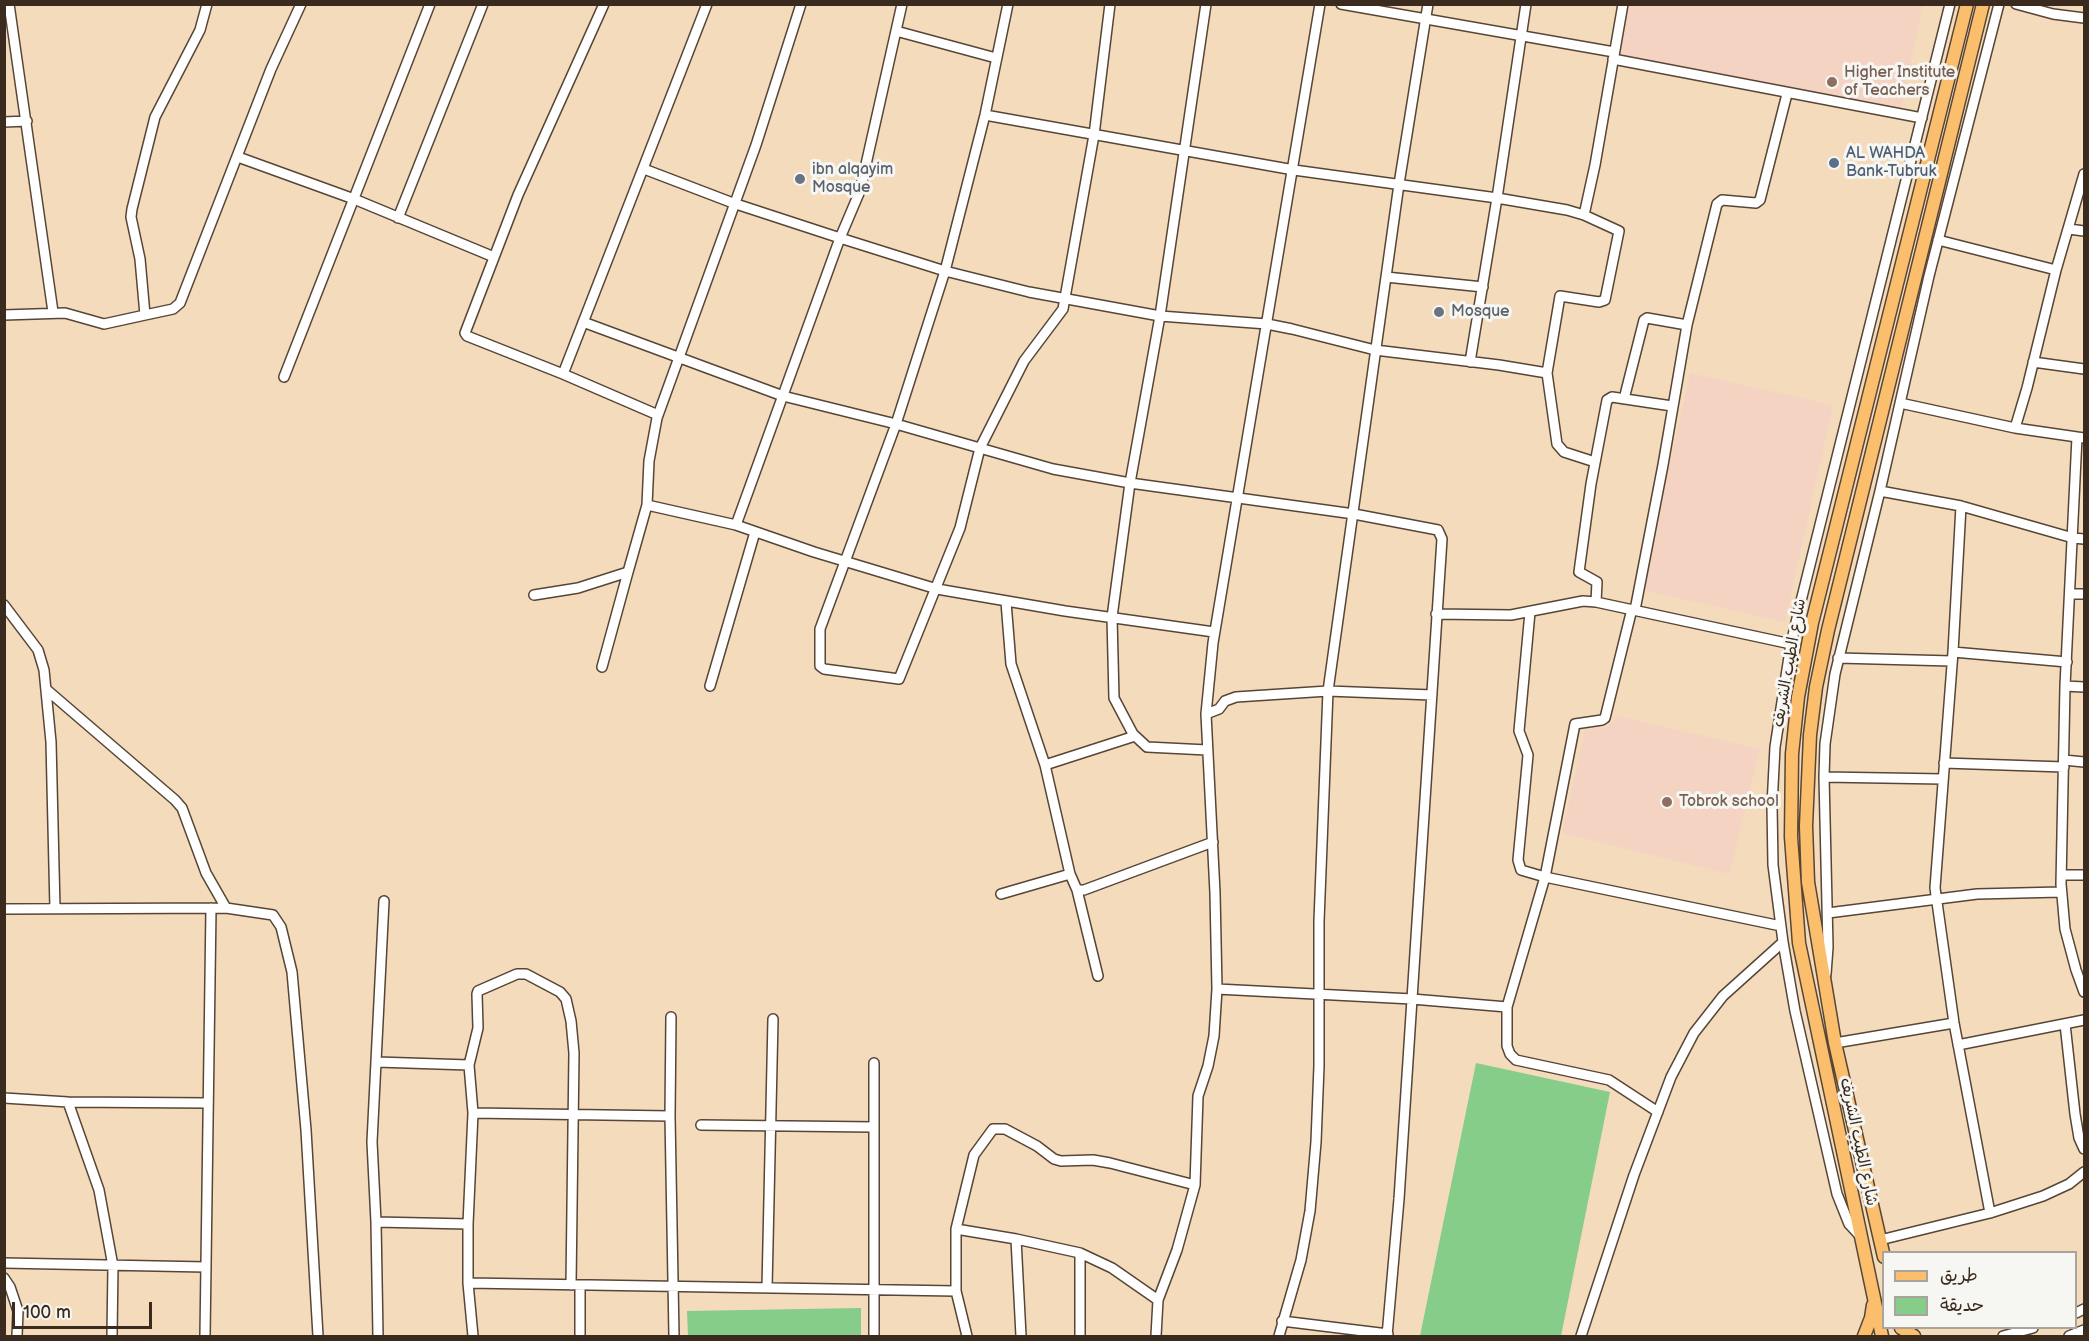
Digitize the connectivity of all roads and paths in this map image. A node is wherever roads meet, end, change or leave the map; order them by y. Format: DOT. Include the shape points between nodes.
graph roads {
  1 [pos="9,4"];
  2 [pos="207,4"];
  3 [pos="301,4"];
  4 [pos="430,4"];
  5 [pos="483,4"];
  6 [pos="604,4"];
  7 [pos="707,4"];
  8 [pos="801,4"];
  9 [pos="902,4"];
  10 [pos="1008,4"];
  11 [pos="1110,4"];
  12 [pos="1206,4"];
  13 [pos="1320,4"];
  14 [pos="1341,4"];
  15 [pos="1428,4"];
  16 [pos="1526,4"];
  17 [pos="1623,4"];
  18 [pos="1950,4"];
  19 [pos="1967,4"];
  20 [pos="1983,4"];
  21 [pos="1999,4"];
  22 [pos="2016,4"];
  23 [pos="2085,18"];
  24 [pos="1426,19"];
  25 [pos="896,32"];
  26 [pos="1522,37"];
  27 [pos="1613,56"];
  28 [pos="996,58"];
  29 [pos="1787,94"];
  30 [pos="985,115"];
  31 [pos="1922,118"];
  32 [pos="27,121"];
  33 [pos="4,122"];
  34 [pos="1094,135"];
  35 [pos="1185,152"];
  36 [pos="238,157"];
  37 [pos="644,169"];
  38 [pos="1294,170"];
  39 [pos="2085,174"];
  40 [pos="1399,184"];
  41 [pos="1497,198"];
  42 [pos="354,199"];
  43 [pos="733,203"];
  44 [pos="1584,215"];
  45 [pos="398,218"];
  46 [pos="2069,229"];
  47 [pos="2085,231"];
  48 [pos="840,238"];
  49 [pos="1938,240"];
  50 [pos="494,257"];
  51 [pos="2056,270"];
  52 [pos="945,271"];
  53 [pos="1386,277"];
  54 [pos="1483,287"];
  55 [pos="1066,299"];
  56 [pos="53,312"];
  57 [pos="4,315"];
  58 [pos="144,315"];
  59 [pos="1160,316"];
  60 [pos="583,322"];
  61 [pos="1267,324"];
  62 [pos="1687,325"];
  63 [pos="1375,350"];
  64 [pos="680,358"];
  65 [pos="1470,362"];
  66 [pos="2033,362"];
  67 [pos="2085,369"];
  68 [pos="563,374"];
  69 [pos="1547,374"];
  70 [pos="284,377"];
  71 [pos="783,396"];
  72 [pos="1624,399"];
  73 [pos="1900,403"];
  74 [pos="1672,406"];
  75 [pos="658,415"];
  76 [pos="897,424"];
  77 [pos="2015,428"];
  78 [pos="2081,438"];
  79 [pos="980,448"];
  80 [pos="1595,462"];
  81 [pos="1130,483"];
  82 [pos="1880,491"];
  83 [pos="1236,499"];
  84 [pos="647,505"];
  85 [pos="1961,506"];
  86 [pos="1354,514"];
  87 [pos="736,525"];
  88 [pos="755,532"];
  89 [pos="2073,538"];
  90 [pos="2085,539"];
  91 [pos="844,561"];
  92 [pos="628,572"];
  93 [pos="937,589"];
  94 [pos="2070,594"];
  95 [pos="2085,594"];
  96 [pos="534,595"];
  97 [pos="1006,602"];
  98 [pos="1596,602"];
  99 [pos="4,605"];
  100 [pos="1633,610"];
  101 [pos="1530,612"];
  102 [pos="1436,614"];
  103 [pos="1112,617"];
  104 [pos="1214,632"];
  105 [pos="1791,644"];
  106 [pos="1952,656"];
  107 [pos="1838,658"];
  108 [pos="2067,662"];
  109 [pos="602,667"];
  110 [pos="710,686"];
  111 [pos="2065,686"];
  112 [pos="2085,687"];
  113 [pos="47,690"];
  114 [pos="1328,691"];
  115 [pos="1432,695"];
  116 [pos="1206,714"];
  117 [pos="1135,736"];
  118 [pos="1207,750"];
  119 [pos="2085,762"];
  120 [pos="1944,763"];
  121 [pos="2064,764"];
  122 [pos="1045,765"];
  123 [pos="1824,777"];
  124 [pos="1943,779"];
  125 [pos="1213,842"];
  126 [pos="1070,873"];
  127 [pos="2062,874"];
  128 [pos="2085,875"];
  129 [pos="1545,877"];
  130 [pos="1077,890"];
  131 [pos="2061,892"];
  132 [pos="1001,894"];
  133 [pos="1936,900"];
  134 [pos="384,901"];
  135 [pos="210,908"];
  136 [pos="226,908"];
  137 [pos="4,909"];
  138 [pos="55,909"];
  139 [pos="1828,913"];
  140 [pos="1781,926"];
  141 [pos="1783,942"];
  142 [pos="1098,976"];
  143 [pos="1824,985"];
  144 [pos="1216,988"];
  145 [pos="2085,992"];
  146 [pos="1318,993"];
  147 [pos="1412,999"];
  148 [pos="1507,1007"];
  149 [pos="671,1017"];
  150 [pos="773,1018"];
  151 [pos="2085,1020"];
  152 [pos="1954,1023"];
  153 [pos="2065,1024"];
  154 [pos="1835,1043"];
  155 [pos="1958,1045"];
  156 [pos="376,1062"];
  157 [pos="874,1063"];
  158 [pos="469,1065"];
  159 [pos="4,1098"];
  160 [pos="68,1102"];
  161 [pos="208,1103"];
  162 [pos="1658,1112"];
  163 [pos="473,1113"];
  164 [pos="573,1115"];
  165 [pos="670,1116"];
  166 [pos="701,1125"];
  167 [pos="771,1126"];
  168 [pos="874,1127"];
  169 [pos="2085,1149"];
  170 [pos="2085,1172"];
  171 [pos="1195,1185"];
  172 [pos="1990,1213"];
  173 [pos="376,1222"];
  174 [pos="468,1224"];
  175 [pos="956,1229"];
  176 [pos="1862,1238"];
  177 [pos="1016,1239"];
  178 [pos="1880,1240"];
  179 [pos="1883,1251"];
  180 [pos="1080,1254"];
  181 [pos="4,1263"];
  182 [pos="113,1266"];
  183 [pos="206,1267"];
  184 [pos="4,1278"];
  185 [pos="468,1283"];
  186 [pos="575,1285"];
  187 [pos="674,1287"];
  188 [pos="767,1288"];
  189 [pos="873,1290"];
  190 [pos="956,1291"];
  191 [pos="1873,1295"];
  192 [pos="1158,1300"];
  193 [pos="1282,1321"];
  194 [pos="2029,1329"];
  195 [pos="2085,1330"];
  196 [pos="1388,1335"];
  197 [pos="17,1336"];
  198 [pos="111,1336"];
  199 [pos="205,1336"];
  200 [pos="318,1336"];
  201 [pos="378,1336"];
  202 [pos="473,1336"];
  203 [pos="580,1336"];
  204 [pos="674,1336"];
  205 [pos="874,1336"];
  206 [pos="967,1336"];
  207 [pos="1021,1336"];
  208 [pos="1080,1336"];
  209 [pos="1156,1336"];
  210 [pos="1279,1336"];
  211 [pos="1581,1336"];
  212 [pos="1864,1336"];
  213 [pos="1882,1336"];
  214 [pos="2003,1336"];
  215 [pos="2069,1336"];
  1 -- 32 [label="street"];
  2 -- 58 [label="street" via="200,30 155,117 132,209"];
  3 -- 36 [label="street"];
  4 -- 42 [label="street"];
  5 -- 45 [label="street"];
  6 -- 50 [label="street"];
  7 -- 37 [label="street"];
  8 -- 43 [label="street" via="756,145"];
  9 -- 25 [label="street"];
  10 -- 28 [label="street"];
  11 -- 34 [label="street"];
  12 -- 35 [label="street"];
  13 -- 38 [label="street"];
  14 -- 24 [label="street"];
  15 -- 24 [label="street"];
  16 -- 26 [label="street"];
  17 -- 27 [label="street"];
  18 -- 31 [label="street"];
  19 -- 176 [label="main road, شارع الطيب الشريف" via="1812,623 1795,721 1791,837 1800,944"];
  20 -- 143 [label="main road, شارع الطيب الشريف" via="1816,687 1806,849"];
  21 -- 49 [label="street"];
  22 -- 23 [label="street"];
  24 -- 26 [label="street"];
  24 -- 40 [label="street"];
  25 -- 28 [label="street"];
  25 -- 48 [label="street" via="860,191"];
  26 -- 27 [label="street"];
  26 -- 41 [label="street"];
  27 -- 29 [label="street"];
  27 -- 44 [label="street"];
  28 -- 30 [label="street"];
  29 -- 31 [label="street"];
  29 -- 62 [label="street" via="1760,200 1722,200 1717,204"];
  30 -- 34 [label="street"];
  30 -- 52 [label="street"];
  31 -- 105 [label="street"];
  32 -- 33 [label="street"];
  32 -- 56 [label="street"];
  34 -- 35 [label="street"];
  34 -- 55 [label="street"];
  35 -- 38 [label="street"];
  35 -- 59 [label="street"];
  36 -- 42 [label="street"];
  36 -- 58 [label="street" via="180,303 173,309"];
  37 -- 43 [label="street"];
  37 -- 60 [label="street"];
  38 -- 40 [label="street"];
  38 -- 61 [label="street"];
  39 -- 46 [label="street"];
  40 -- 41 [label="street"];
  40 -- 53 [label="street"];
  41 -- 44 [label="street"];
  41 -- 54 [label="street"];
  42 -- 45 [label="street"];
  42 -- 70 [label="street"];
  43 -- 48 [label="street"];
  43 -- 64 [label="street"];
  44 -- 69 [label="street" via="1619,231 1605,300 1560,296"];
  45 -- 50 [label="street"];
  46 -- 47 [label="street"];
  46 -- 51 [label="street"];
  48 -- 52 [label="street"];
  48 -- 71 [label="street"];
  49 -- 51 [label="street"];
  49 -- 73 [label="street"];
  50 -- 68 [label="street" via="466,335"];
  51 -- 66 [label="street"];
  52 -- 55 [label="street"];
  52 -- 76 [label="street"];
  53 -- 54 [label="street"];
  53 -- 63 [label="street"];
  54 -- 65 [label="street"];
  55 -- 59 [label="street"];
  55 -- 79 [label="street" via="1019,369"];
  56 -- 57 [label="street"];
  56 -- 58 [label="street" via="104,324"];
  59 -- 61 [label="street"];
  59 -- 81 [label="street"];
  60 -- 64 [label="street"];
  60 -- 68 [label="street"];
  61 -- 63 [label="street"];
  61 -- 83 [label="street"];
  62 -- 72 [label="street" via="1644,320"];
  62 -- 74 [label="street"];
  63 -- 65 [label="street"];
  63 -- 86 [label="street"];
  64 -- 71 [label="street"];
  64 -- 75 [label="street"];
  65 -- 69 [label="street"];
  66 -- 67 [label="street"];
  66 -- 77 [label="street"];
  68 -- 75 [label="street"];
  69 -- 80 [label="street" via="1557,444 1564,452"];
  71 -- 76 [label="street"];
  71 -- 87 [label="street"];
  72 -- 74 [label="street"];
  72 -- 80 [label="street" via="1607,400"];
  73 -- 77 [label="street"];
  73 -- 82 [label="street"];
  74 -- 100 [label="street"];
  75 -- 84 [label="street" via="649,461"];
  76 -- 79 [label="street"];
  76 -- 91 [label="street"];
  77 -- 78 [label="street"];
  78 -- 89 [label="street"];
  79 -- 81 [label="street" via="1053,469"];
  79 -- 93 [label="street" via="962,519"];
  80 -- 98 [label="street" via="1579,572 1596,582"];
  81 -- 83 [label="street"];
  81 -- 103 [label="street"];
  82 -- 85 [label="street"];
  82 -- 107 [label="street"];
  83 -- 86 [label="street"];
  83 -- 104 [label="street"];
  84 -- 87 [label="street"];
  84 -- 92 [label="street"];
  85 -- 89 [label="street"];
  85 -- 106 [label="street"];
  86 -- 102 [label="street" via="1438,530 1442,539"];
  86 -- 114 [label="street"];
  87 -- 88 [label="street"];
  88 -- 91 [label="street"];
  88 -- 110 [label="street"];
  89 -- 90 [label="street"];
  89 -- 94 [label="street"];
  91 -- 93 [label="street"];
  91 -- 93 [label="street" via="819,632 820,666 824,669 898,680"];
  92 -- 96 [label="street" via="578,588"];
  92 -- 109 [label="street"];
  93 -- 97 [label="street"];
  94 -- 95 [label="street"];
  94 -- 108 [label="street"];
  97 -- 103 [label="street"];
  97 -- 122 [label="street" via="1011,664"];
  98 -- 100 [label="street"];
  98 -- 101 [label="street"];
  99 -- 113 [label="street" via="38,650"];
  100 -- 105 [label="street"];
  100 -- 129 [label="street" via="1605,718 1575,724"];
  101 -- 102 [label="street"];
  101 -- 129 [label="street" via="1520,731 1528,755 1518,865 1521,870"];
  102 -- 115 [label="street"];
  103 -- 104 [label="street"];
  103 -- 117 [label="street" via="1114,698"];
  104 -- 116 [label="street"];
  105 -- 140 [label="street" via="1778,719 1773,781 1773,866"];
  106 -- 107 [label="street"];
  106 -- 108 [label="street"];
  106 -- 120 [label="street"];
  107 -- 123 [label="street" via="1830,700"];
  108 -- 111 [label="street"];
  111 -- 112 [label="street"];
  111 -- 121 [label="street"];
  113 -- 136 [label="street" via="182,808 207,873"];
  113 -- 138 [label="street"];
  114 -- 115 [label="street"];
  114 -- 116 [label="street" via="1236,697"];
  114 -- 146 [label="street"];
  115 -- 147 [label="street"];
  116 -- 118 [label="street"];
  117 -- 118 [label="street" via="1148,747"];
  117 -- 122 [label="street"];
  118 -- 125 [label="street"];
  119 -- 121 [label="street"];
  120 -- 121 [label="street"];
  120 -- 124 [label="street"];
  121 -- 127 [label="street"];
  122 -- 126 [label="street"];
  123 -- 124 [label="street"];
  123 -- 139 [label="street"];
  124 -- 133 [label="street"];
  125 -- 130 [label="street"];
  125 -- 144 [label="street"];
  126 -- 130 [label="street"];
  126 -- 132 [label="street"];
  127 -- 128 [label="street"];
  127 -- 131 [label="street"];
  129 -- 140 [label="street"];
  129 -- 148 [label="street"];
  130 -- 142 [label="street"];
  131 -- 133 [label="street" via="1977,894"];
  131 -- 145 [label="street" via="2068,939"];
  133 -- 139 [label="street"];
  133 -- 152 [label="street"];
  134 -- 156 [label="street"];
  135 -- 136 [label="street"];
  135 -- 138 [label="street"];
  135 -- 161 [label="street"];
  136 -- 200 [label="street" via="273,915 286,943 306,1130"];
  137 -- 138 [label="street"];
  139 -- 143 [label="street"];
  140 -- 141 [label="street"];
  141 -- 162 [label="street" via="1723,996 1694,1033"];
  141 -- 176 [label="street" via="1837,1194 1849,1224"];
  143 -- 154 [label="main road, شارع الطيب الشريف"];
  144 -- 146 [label="street"];
  144 -- 171 [label="street" via="1214,1036 1197,1096"];
  146 -- 147 [label="street"];
  146 -- 193 [label="street" via="1319,1066 1310,1211 1301,1260"];
  147 -- 148 [label="street"];
  147 -- 196 [label="street"];
  148 -- 162 [label="street" via="1507,1046 1516,1060 1608,1080"];
  149 -- 165 [label="street"];
  150 -- 167 [label="street"];
  151 -- 153 [label="street"];
  152 -- 154 [label="street"];
  152 -- 155 [label="street"];
  153 -- 155 [label="street"];
  153 -- 169 [label="street" via="2075,1114"];
  154 -- 178 [label="main road, شارع الطيب الشريف"];
  155 -- 172 [label="street"];
  156 -- 158 [label="street"];
  156 -- 173 [label="street" via="372,1157"];
  157 -- 168 [label="street"];
  158 -- 163 [label="street"];
  158 -- 164 [label="street" via="478,1028 478,992 521,973 554,988 566,999 571,1021"];
  159 -- 160 [label="street"];
  160 -- 161 [label="street"];
  160 -- 182 [label="street" via="99,1190"];
  161 -- 183 [label="street"];
  162 -- 211 [label="street"];
  163 -- 164 [label="street"];
  163 -- 174 [label="street"];
  164 -- 165 [label="street"];
  164 -- 186 [label="street"];
  165 -- 187 [label="street"];
  166 -- 167 [label="street"];
  167 -- 168 [label="street"];
  167 -- 188 [label="street"];
  168 -- 189 [label="street"];
  170 -- 172 [label="street" via="2043,1196"];
  171 -- 175 [label="street" via="1101,1161 1054,1159 1037,1146 998,1128 974,1155"];
  171 -- 192 [label="street"];
  172 -- 178 [label="street"];
  173 -- 174 [label="street"];
  173 -- 201 [label="street"];
  174 -- 185 [label="street"];
  175 -- 177 [label="street"];
  175 -- 190 [label="street"];
  176 -- 191 [label="main road, شارع الطيب الشريف"];
  177 -- 180 [label="street"];
  177 -- 207 [label="street"];
  178 -- 179 [label="main road, شارع الطيب الشريف"];
  180 -- 192 [label="street" via="1112,1268"];
  180 -- 208 [label="street"];
  181 -- 182 [label="street"];
  182 -- 183 [label="street"];
  182 -- 198 [label="street"];
  183 -- 199 [label="street"];
  184 -- 197 [label="street" via="18,1311"];
  185 -- 186 [label="street"];
  185 -- 202 [label="street"];
  186 -- 187 [label="street"];
  186 -- 203 [label="street"];
  187 -- 188 [label="street"];
  187 -- 204 [label="street"];
  188 -- 189 [label="street"];
  189 -- 190 [label="street"];
  189 -- 205 [label="street"];
  190 -- 206 [label="street"];
  191 -- 212 [label="main road"];
  191 -- 213 [label="main road, شارع الطيب الشريف"];
  192 -- 209 [label="street"];
  193 -- 196 [label="street"];
  193 -- 210 [label="street"];
  194 -- 214 [label="street"];
  195 -- 215 [label="street"];
}
